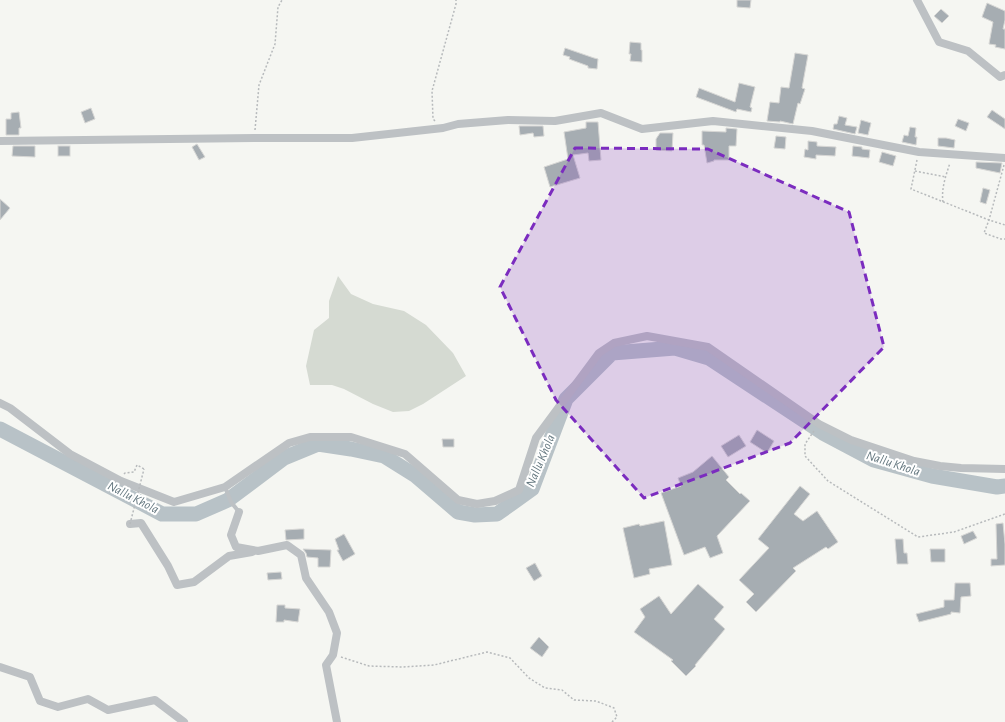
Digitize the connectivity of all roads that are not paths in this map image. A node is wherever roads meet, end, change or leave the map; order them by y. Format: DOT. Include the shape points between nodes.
graph roads {
  1 [pos="917,0"];
  2 [pos="1005,75"];
  3 [pos="0,141"];
  4 [pos="1005,158"];
  5 [pos="0,403"];
  6 [pos="1005,469"];
  7 [pos="225,488"];
  8 [pos="239,512"];
  9 [pos="130,524"];
  10 [pos="258,551"];
  11 [pos="0,666"];
  12 [pos="184,722"];
  13 [pos="337,722"];
  1 -- 2 [label="street" via="939,42 968,51 1000,77"];
  3 -- 4 [label="street" via="352,138 443,128 458,124 508,120 555,121 601,113 642,129 713,121 812,131 919,152"];
  5 -- 7 [label="street" via="70,454 121,481 174,502"];
  6 -- 7 [label="street" via="961,468 914,462 851,440 819,424 708,348 646,336 614,343 599,353 536,438 519,490 495,501 477,504 458,500 405,454 351,438 310,437 290,443"];
  7 -- 8 [label="lane"];
  8 -- 10 [label="street" via="231,535 236,547"];
  9 -- 10 [label="street" via="141,523 177,585 194,582 229,556"];
  10 -- 13 [label="street" via="287,545 301,555 306,578 329,612 337,633 333,655 326,665"];
  11 -- 12 [label="street" via="30,677 40,701 58,707 88,699 108,710 154,700"];
}
